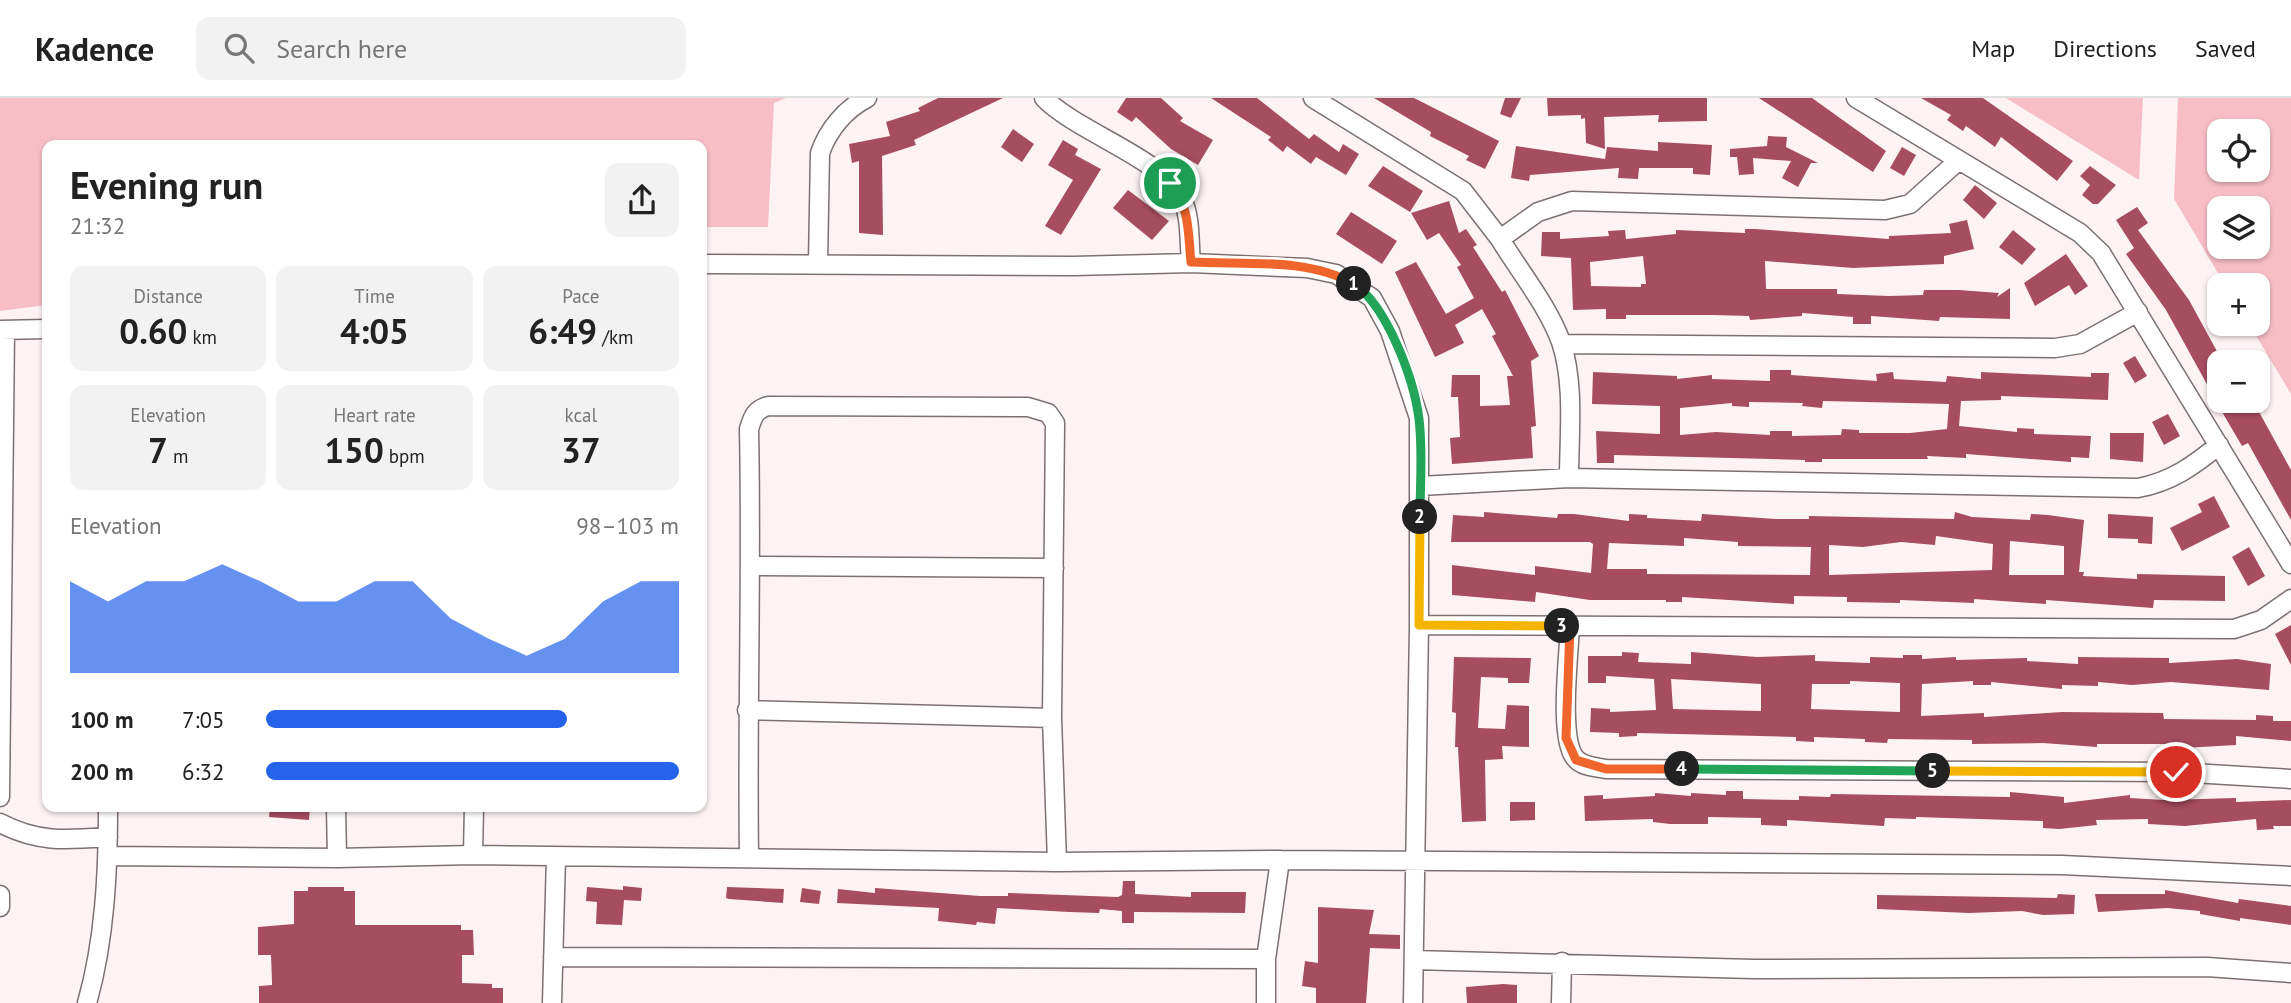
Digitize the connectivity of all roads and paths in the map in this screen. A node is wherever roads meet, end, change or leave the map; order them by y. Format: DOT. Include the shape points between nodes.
graph roads {
  1 [pos="867,98"];
  2 [pos="1044,98"];
  3 [pos="1312,98"];
  4 [pos="1856,98"];
  5 [pos="1959,160"];
  6 [pos="1500,239"];
  7 [pos="1191,262"];
  8 [pos="818,263"];
  9 [pos="707,264"];
  10 [pos="2138,313"];
  11 [pos="42,329"];
  12 [pos="3,330"];
  13 [pos="1562,344"];
  14 [pos="2219,445"];
  15 [pos="1569,478"];
  16 [pos="1420,486"];
  17 [pos="2291,564"];
  18 [pos="752,566"];
  19 [pos="1054,568"];
  20 [pos="2291,599"];
  21 [pos="1419,625"];
  22 [pos="1570,626"];
  23 [pos="747,710"];
  24 [pos="1052,718"];
  25 [pos="2291,779"];
  26 [pos="0,797"];
  27 [pos="108,812"];
  28 [pos="336,812"];
  29 [pos="474,812"];
  30 [pos="0,823"];
  31 [pos="108,837"];
  32 [pos="473,855"];
  33 [pos="107,856"];
  34 [pos="749,857"];
  35 [pos="337,858"];
  36 [pos="556,858"];
  37 [pos="1280,860"];
  38 [pos="1057,862"];
  39 [pos="1413,863"];
  40 [pos="2291,876"];
  41 [pos="0,895"];
  42 [pos="0,907"];
  43 [pos="553,957"];
  44 [pos="1266,959"];
  45 [pos="1414,960"];
  46 [pos="1562,962"];
  47 [pos="2291,973"];
  48 [pos="87,1003"];
  49 [pos="552,1003"];
  50 [pos="1266,1003"];
  51 [pos="1413,1003"];
  52 [pos="1561,1003"];
  1 -- 8 [label="street" via="844,115 820,153"];
  2 -- 7 [label="street" via="1062,114 1149,166 1182,196"];
  3 -- 6 [label="street" via="1463,191"];
  4 -- 5 [label="street"];
  5 -- 6 [label="street" via="1910,204 1885,210 1572,201 1538,212"];
  5 -- 10 [label="street" via="2080,233 2101,253"];
  6 -- 13 [label="street"];
  7 -- 8 [label="street" via="1074,266"];
  7 -- 16 [label="street" via="1307,268 1336,274 1372,298 1390,331 1413,394 1419,418"];
  8 -- 9 [label="street"];
  10 -- 13 [label="street" via="2080,344 2055,348"];
  10 -- 14 [label="street"];
  11 -- 12 [label="street"];
  12 -- 26 [label="street"];
  13 -- 15 [label="street"];
  14 -- 15 [label="street" via="2188,470 2138,488"];
  14 -- 17 [label="street"];
  15 -- 16 [label="street"];
  16 -- 21 [label="street"];
  18 -- 19 [label="street"];
  18 -- 19 [label="street" via="749,429 757,410 768,406 1028,407 1048,413 1055,423"];
  18 -- 23 [label="street"];
  19 -- 24 [label="street"];
  20 -- 22 [label="street" via="2261,620 2234,629"];
  21 -- 22 [label="street"];
  21 -- 39 [label="street"];
  22 -- 25 [label="street" via="1566,738 1576,760 1585,765 1620,769 2176,772"];
  23 -- 24 [label="street"];
  23 -- 34 [label="street"];
  24 -- 38 [label="street"];
  27 -- 31 [label="street"];
  28 -- 35 [label="street"];
  29 -- 32 [label="street"];
  30 -- 31 [label="street" via="24,836"];
  31 -- 33 [label="street"];
  32 -- 35 [label="street"];
  32 -- 36 [label="street"];
  33 -- 35 [label="street"];
  33 -- 48 [label="street" via="100,938"];
  34 -- 36 [label="street"];
  34 -- 38 [label="street"];
  36 -- 43 [label="street"];
  37 -- 38 [label="street"];
  37 -- 39 [label="street"];
  37 -- 44 [label="street"];
  39 -- 40 [label="street" via="2062,865"];
  39 -- 45 [label="street"];
  41 -- 42 [label="street"];
  43 -- 44 [label="street"];
  43 -- 49 [label="street"];
  44 -- 50 [label="street"];
  45 -- 46 [label="street"];
  45 -- 51 [label="street"];
  46 -- 47 [label="street" via="1754,968 2207,967"];
  46 -- 52 [label="street"];
}
